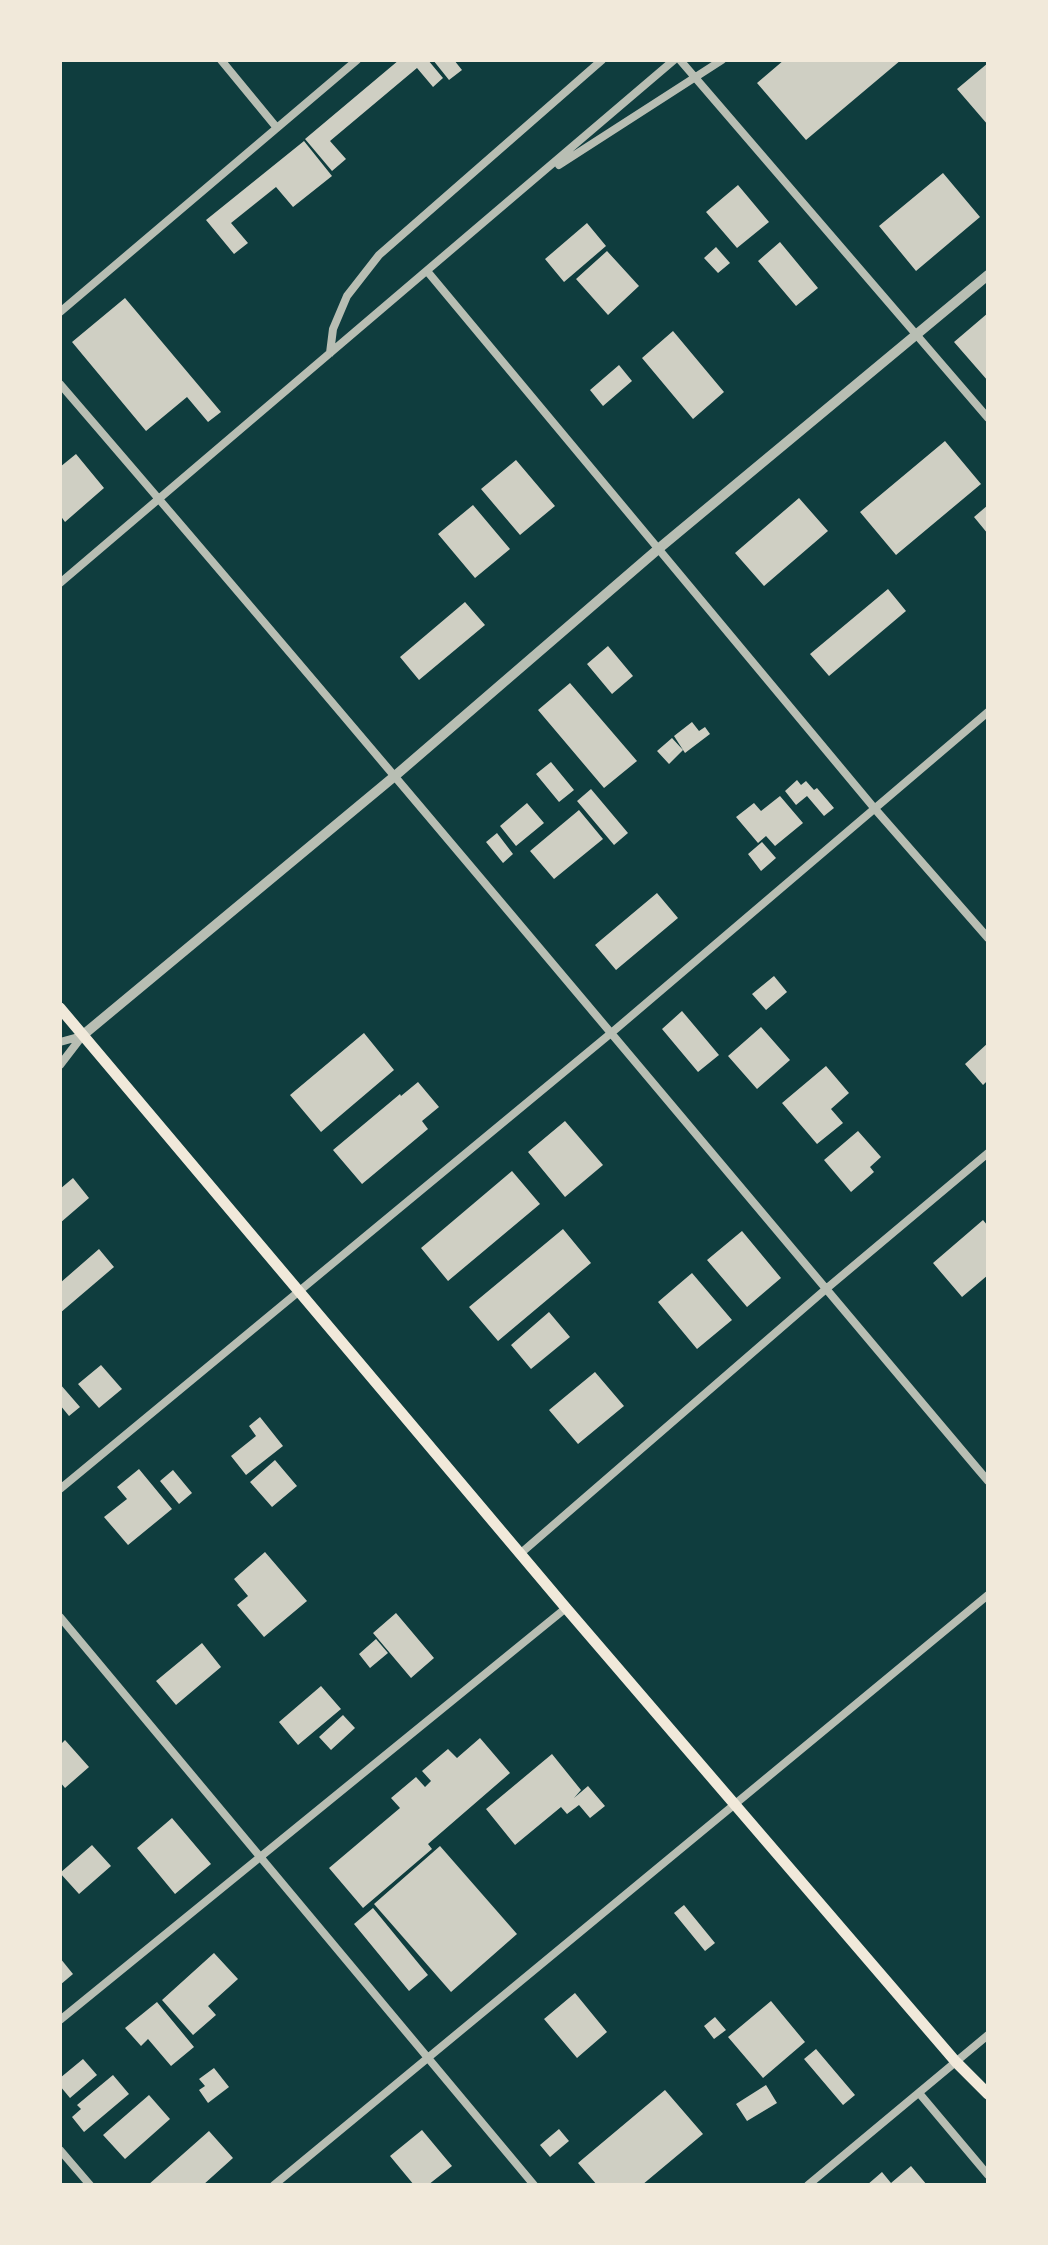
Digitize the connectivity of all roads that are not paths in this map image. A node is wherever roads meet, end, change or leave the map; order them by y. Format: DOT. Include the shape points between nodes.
graph roads {
  1 [pos="221,60"];
  2 [pos="357,60"];
  3 [pos="602,60"];
  4 [pos="677,60"];
  5 [pos="722,60"];
  6 [pos="696,78"];
  7 [pos="277,128"];
  8 [pos="534,180"];
  9 [pos="427,271"];
  10 [pos="988,275"];
  11 [pos="60,312"];
  12 [pos="916,335"];
  13 [pos="330,353"];
  14 [pos="60,384"];
  15 [pos="988,418"];
  16 [pos="159,499"];
  17 [pos="657,550"];
  18 [pos="60,583"];
  19 [pos="988,712"];
  20 [pos="396,775"];
  21 [pos="875,809"];
  22 [pos="988,938"];
  23 [pos="60,1008"];
  24 [pos="610,1034"];
  25 [pos="83,1035"];
  26 [pos="60,1042"];
  27 [pos="60,1065"];
  28 [pos="988,1153"];
  29 [pos="826,1289"];
  30 [pos="300,1292"];
  31 [pos="988,1481"];
  32 [pos="60,1489"];
  33 [pos="521,1553"];
  34 [pos="988,1595"];
  35 [pos="566,1608"];
  36 [pos="60,1617"];
  37 [pos="734,1804"];
  38 [pos="259,1855"];
  39 [pos="60,2020"];
  40 [pos="988,2035"];
  41 [pos="427,2057"];
  42 [pos="956,2062"];
  43 [pos="919,2093"];
  44 [pos="988,2094"];
  45 [pos="60,2150"];
  46 [pos="988,2175"];
  47 [pos="90,2185"];
  48 [pos="274,2185"];
  49 [pos="534,2185"];
  50 [pos="808,2185"];
  1 -- 7 [label="street"];
  2 -- 7 [label="street"];
  3 -- 13 [label="street" via="379,255 347,296"];
  4 -- 6 [label="street"];
  4 -- 8 [label="street"];
  5 -- 6 [label="street"];
  6 -- 8 [label="street"];
  6 -- 12 [label="street"];
  7 -- 11 [label="street"];
  8 -- 9 [label="street"];
  9 -- 13 [label="street"];
  9 -- 17 [label="street"];
  10 -- 12 [label="street"];
  12 -- 15 [label="street"];
  12 -- 17 [label="street"];
  13 -- 16 [label="street"];
  14 -- 16 [label="street"];
  16 -- 18 [label="street"];
  16 -- 20 [label="street"];
  17 -- 20 [label="street"];
  17 -- 21 [label="street"];
  19 -- 21 [label="street"];
  20 -- 24 [label="street"];
  20 -- 25 [label="street"];
  21 -- 22 [label="street"];
  21 -- 24 [label="street"];
  23 -- 25 [label="main road"];
  24 -- 29 [label="street"];
  24 -- 30 [label="street"];
  25 -- 26 [label="street"];
  25 -- 27 [label="street"];
  25 -- 30 [label="main road"];
  28 -- 29 [label="street"];
  29 -- 31 [label="street"];
  29 -- 33 [label="street"];
  30 -- 32 [label="street"];
  30 -- 33 [label="main road"];
  33 -- 35 [label="main road"];
  34 -- 37 [label="street"];
  35 -- 37 [label="main road"];
  35 -- 38 [label="street"];
  36 -- 38 [label="street"];
  37 -- 41 [label="street"];
  37 -- 42 [label="main road"];
  38 -- 39 [label="street"];
  38 -- 41 [label="street"];
  40 -- 42 [label="street"];
  41 -- 48 [label="street"];
  41 -- 49 [label="street"];
  42 -- 43 [label="street"];
  42 -- 44 [label="main road"];
  43 -- 46 [label="street"];
  43 -- 50 [label="street"];
  45 -- 47 [label="street"];
}
